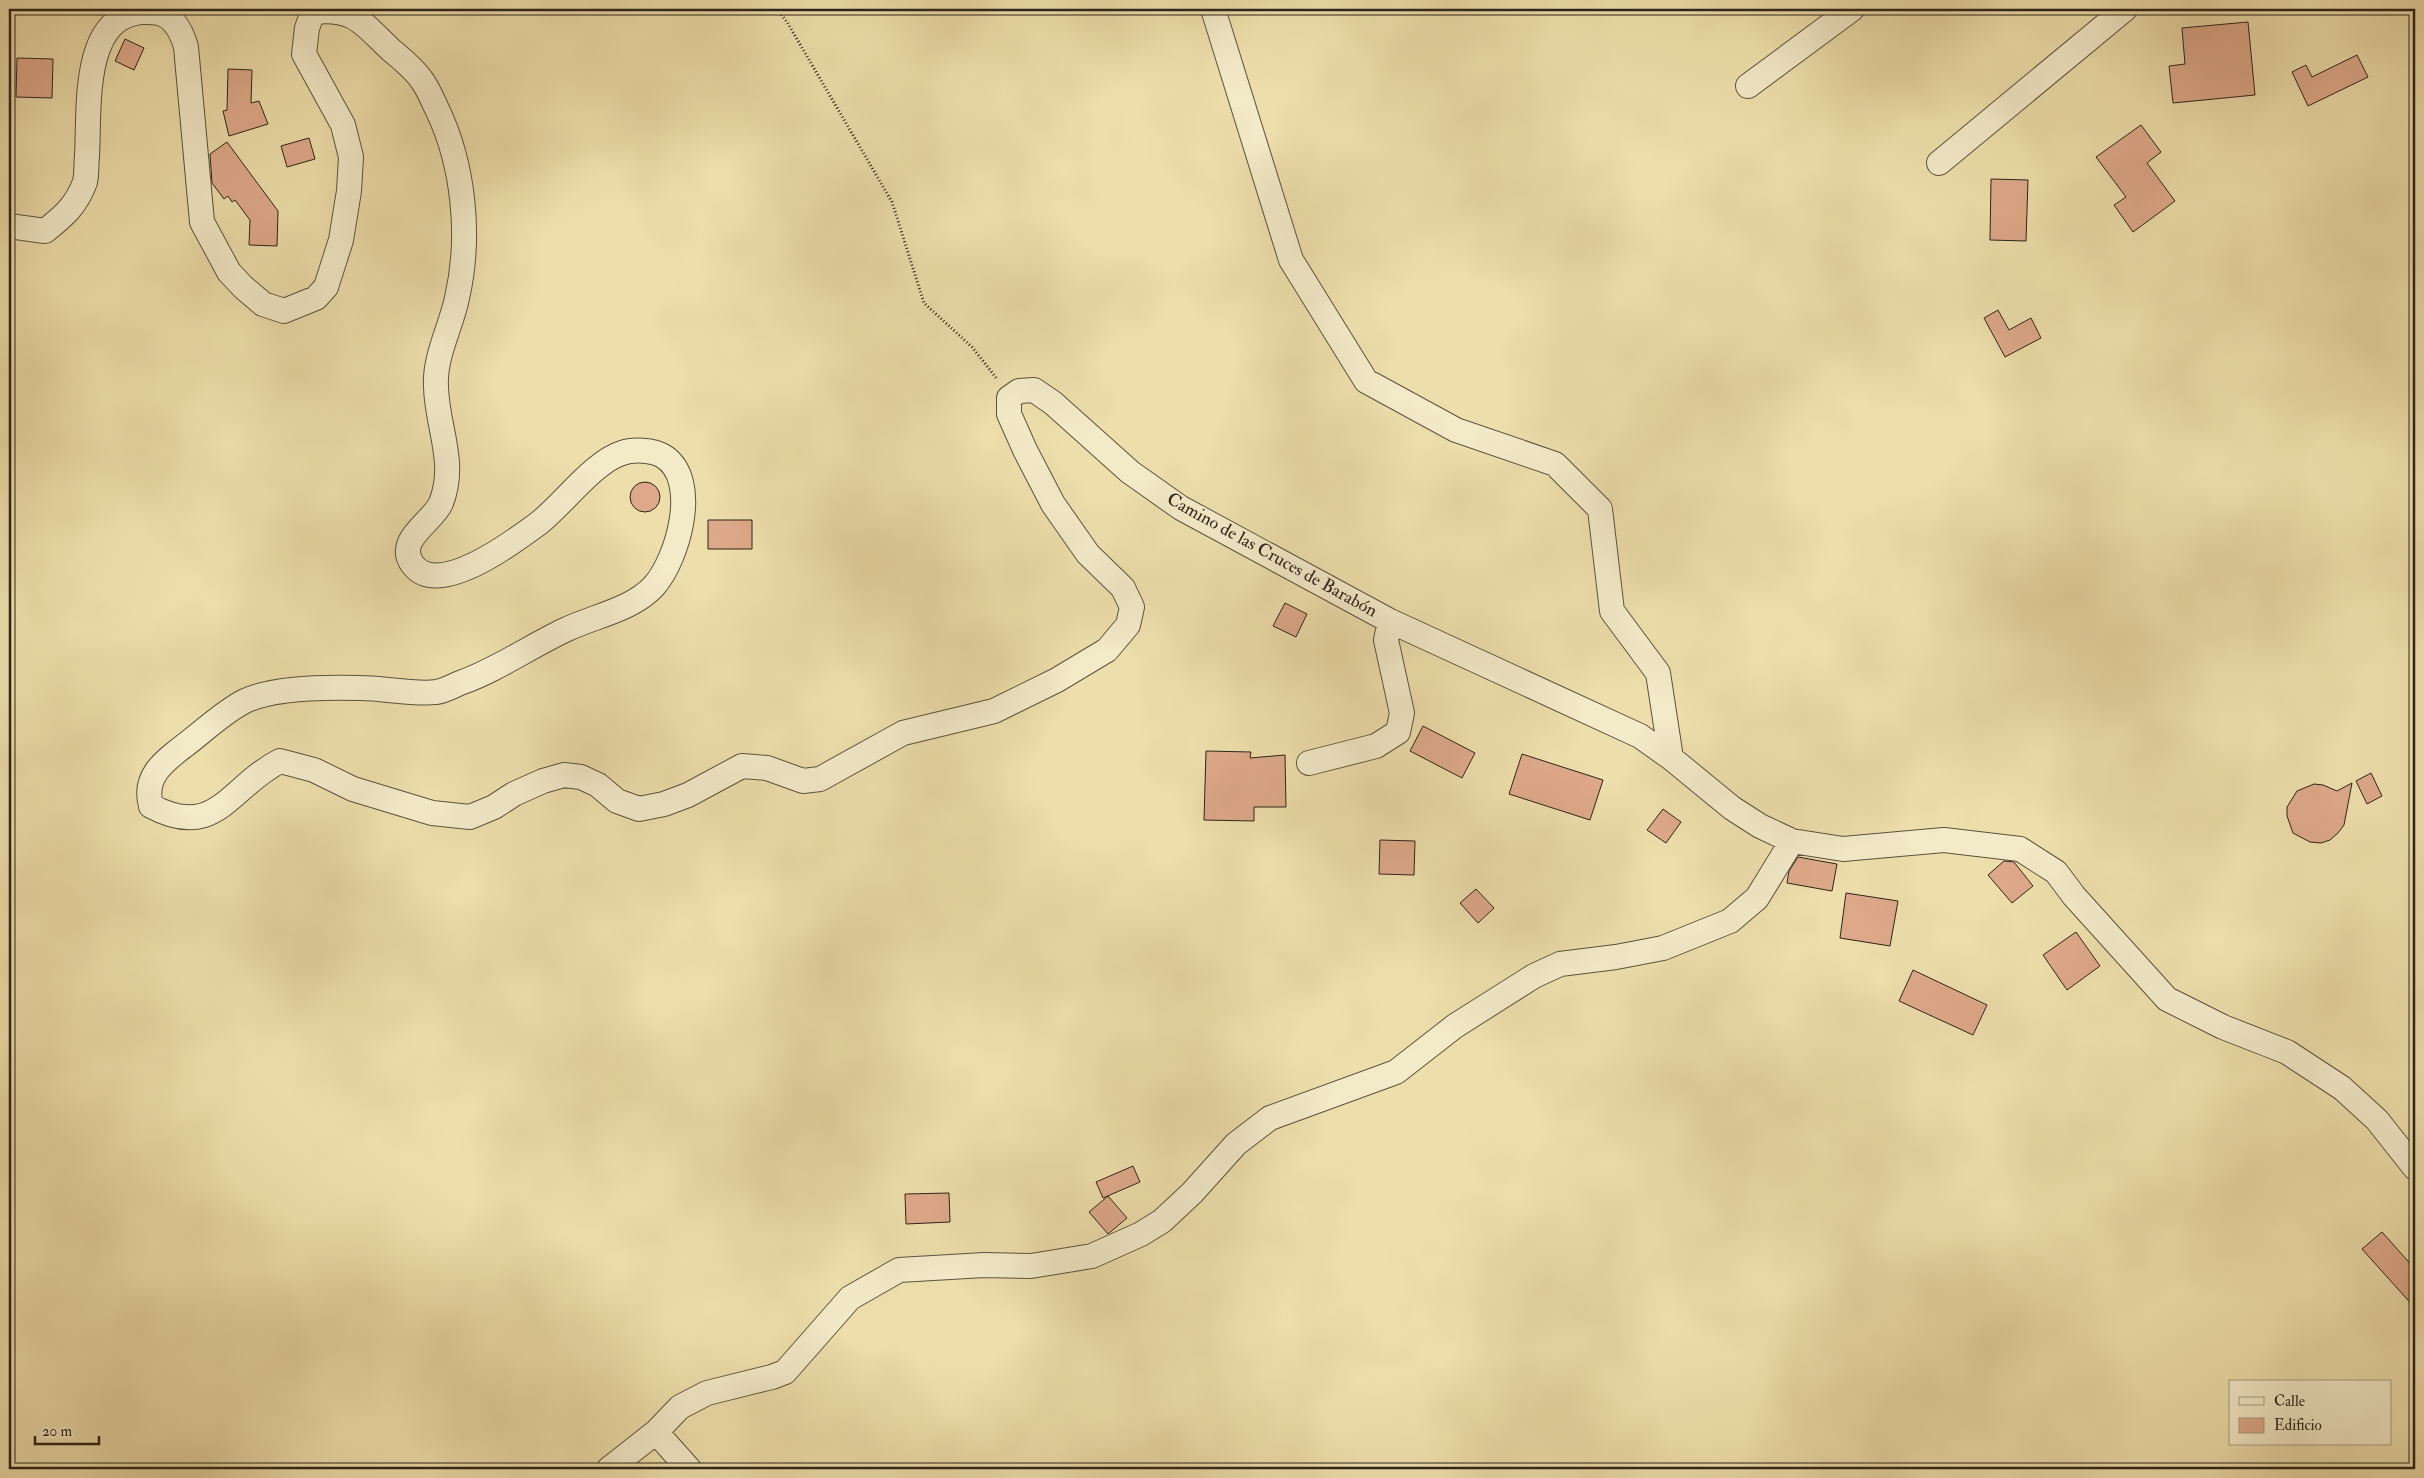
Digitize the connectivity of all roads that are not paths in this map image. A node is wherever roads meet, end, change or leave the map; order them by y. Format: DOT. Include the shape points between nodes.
graph roads {
  1 [pos="1213,9"];
  2 [pos="1852,9"];
  3 [pos="2124,9"];
  4 [pos="1748,86"];
  5 [pos="1939,163"];
  6 [pos="9,226"];
  7 [pos="1390,621"];
  8 [pos="1671,758"];
  9 [pos="1309,763"];
  10 [pos="1792,841"];
  11 [pos="2415,1168"];
  12 [pos="656,1432"];
  13 [pos="609,1469"];
  14 [pos="690,1469"];
  1 -- 8 [label="street" via="1291,260 1366,382 1456,430 1555,464 1600,509 1612,610 1658,672"];
  2 -- 4 [label="street"];
  3 -- 5 [label="street"];
  6 -- 7 [label="street, Camino de las Cruces de Barabón" via="45,231 74,206 85,180 91,74 97,43 107,25 122,14 150,10 163,14 182,31 202,222 230,272 263,304 277,309 284,311 316,298 326,286 341,240 351,156 343,125 304,54 307,28 313,12 331,10 354,15 424,82 449,134 464,214 463,272 438,363 436,387 448,459 447,483 439,508 414,533 408,545 410,562 418,570 441,576 479,563 541,521 594,470 621,452 644,451 662,455 680,476 683,488 680,528 674,551 657,582 640,599 565,630 477,677 436,692 360,688 274,691 244,702 164,761 151,778 148,795 151,806 168,815 200,818 280,761 314,770 353,789 432,813 470,817 543,781 564,775 581,777 598,785 616,801 640,809 688,795 742,766 767,768 802,782 820,779 903,733 994,711 1057,680 1107,650 1128,624 1132,607 1123,588 1088,554 1053,504 1009,414 1009,398 1019,391 1034,390 1053,403 1130,472 1181,508"];
  7 -- 8 [label="street, Camino de las Cruces de Barabón" via="1640,736"];
  7 -- 9 [label="street" via="1386,640 1402,713 1398,732 1376,746"];
  8 -- 10 [label="street, Camino de las Cruces de Barabón" via="1732,808"];
  10 -- 11 [label="street, Camino de las Cruces de Barabón" via="1843,849 1944,840 2020,849 2056,872 2167,999 2223,1027 2287,1052 2342,1088 2377,1120"];
  10 -- 12 [label="street" via="1757,898 1730,921 1663,948 1560,964 1534,976 1455,1026 1396,1072 1270,1118 1236,1144 1162,1221 1141,1234 1092,1256 1032,1266 899,1270 850,1298 785,1372 707,1394 680,1407"];
  12 -- 13 [label="street"];
  12 -- 14 [label="street"];
}
